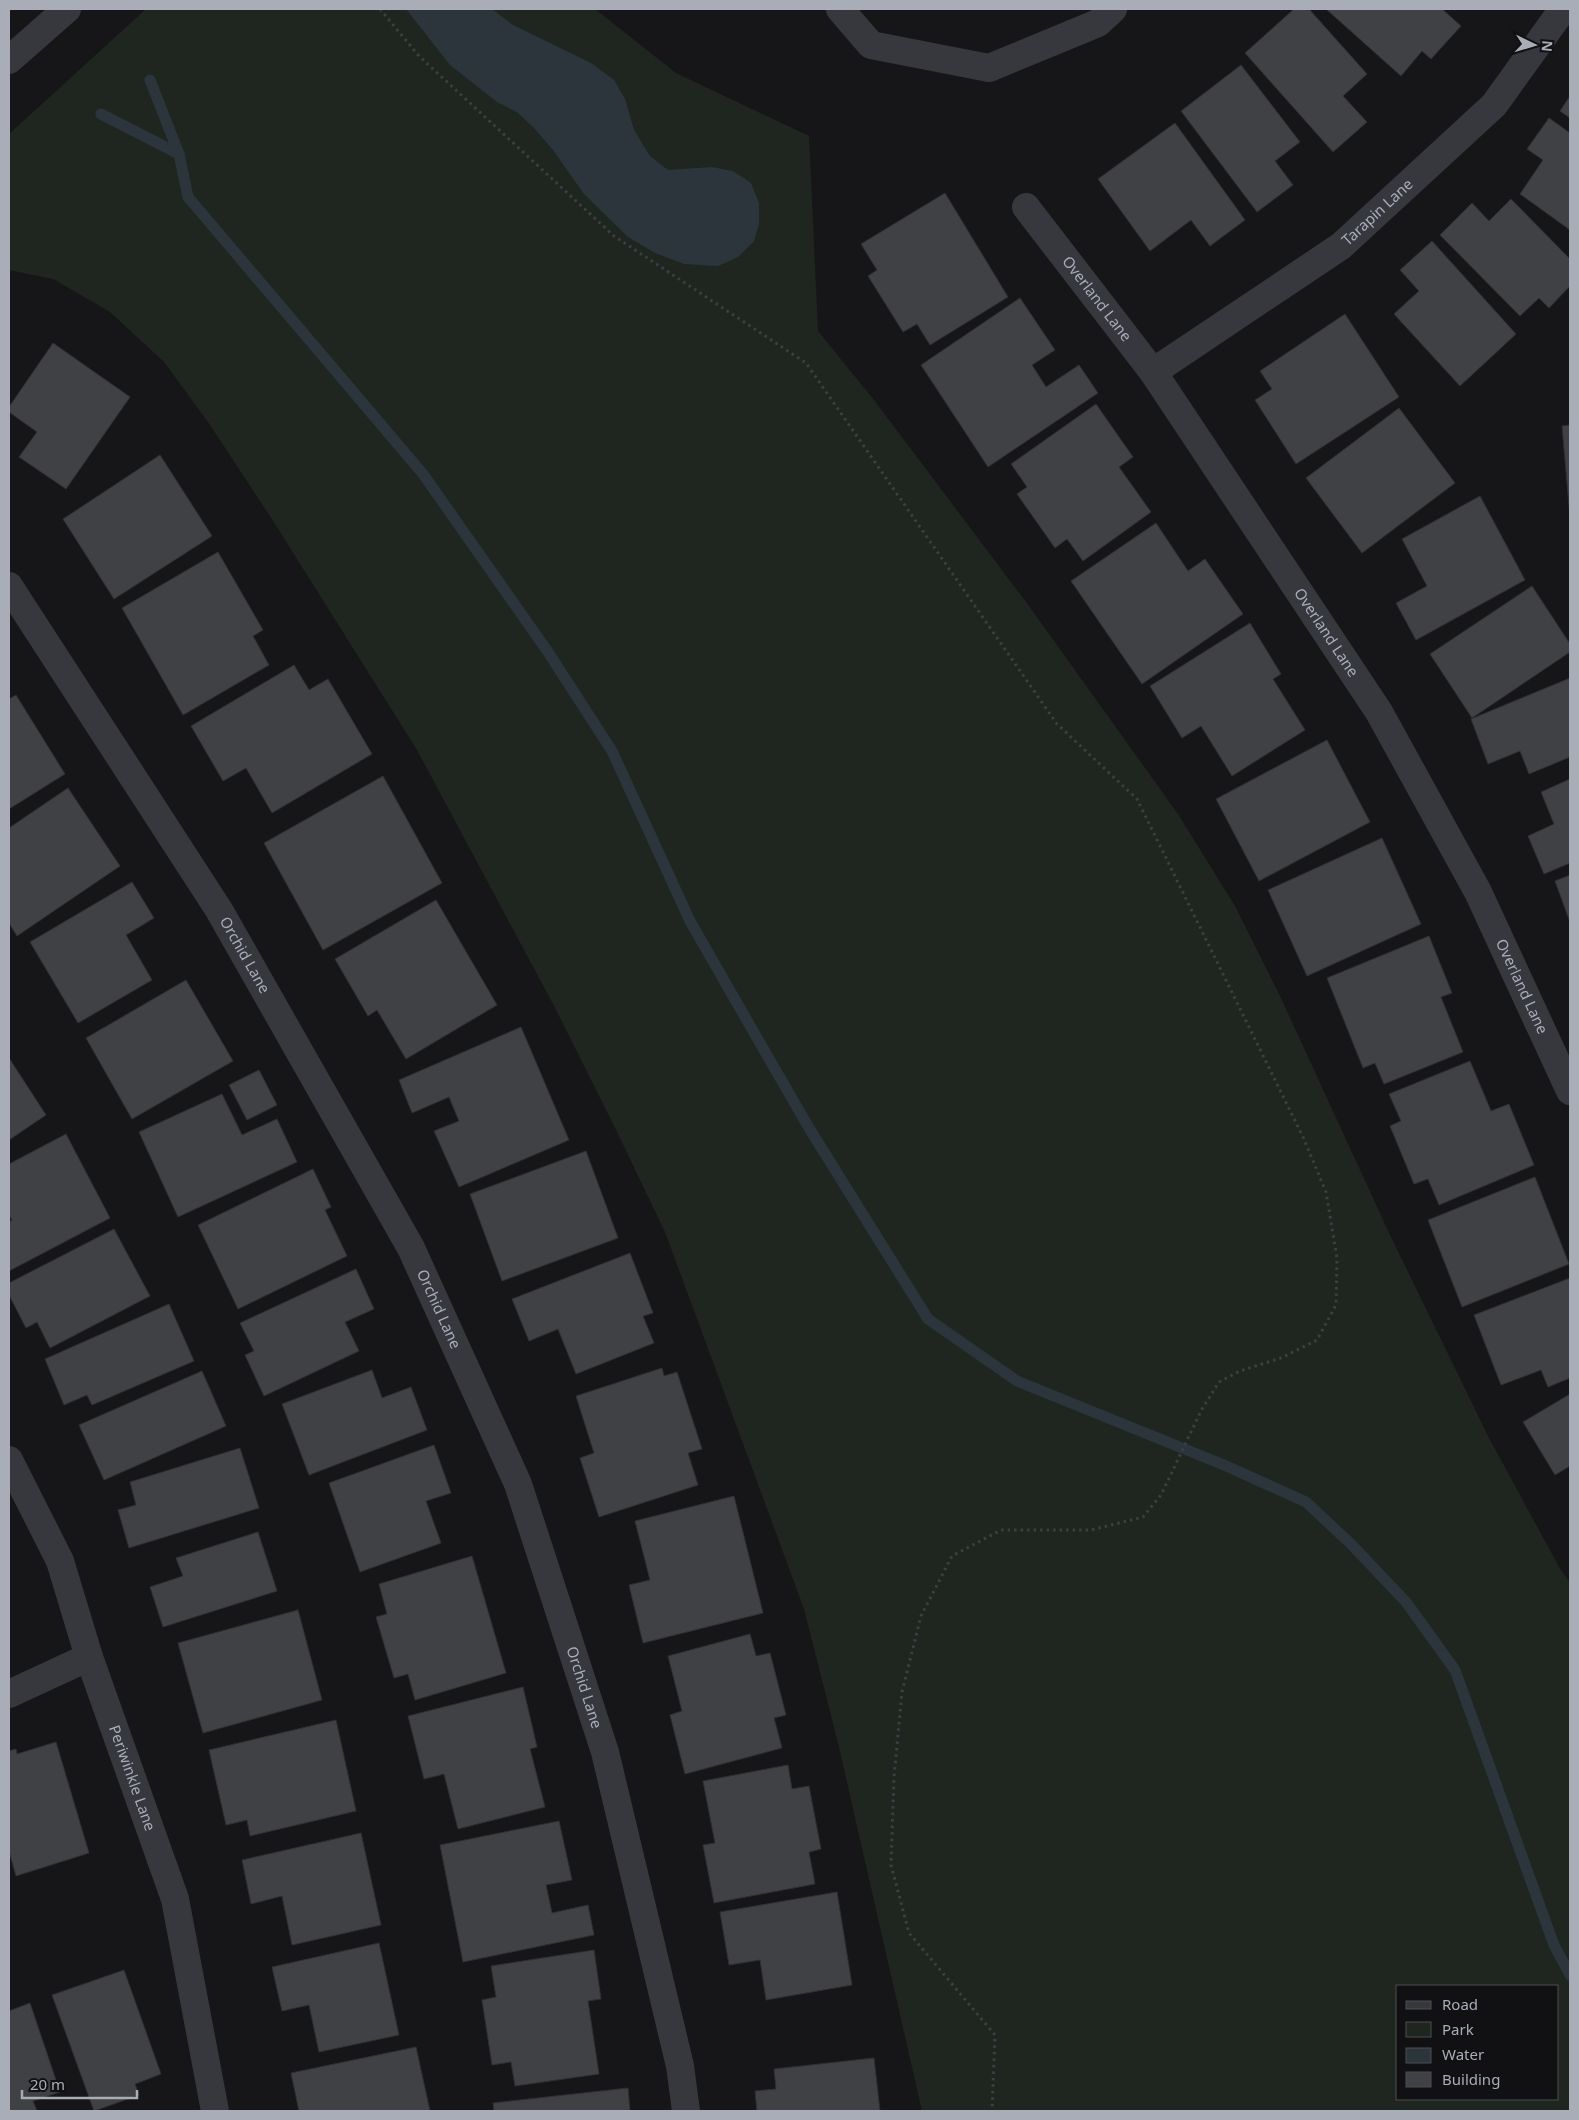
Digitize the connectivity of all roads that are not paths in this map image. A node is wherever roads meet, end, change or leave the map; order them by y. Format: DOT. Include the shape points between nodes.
graph roads {
  1 [pos="67,9"];
  2 [pos="840,9"];
  3 [pos="1113,9"];
  4 [pos="1563,9"];
  5 [pos="9,60"];
  6 [pos="1026,207"];
  7 [pos="1153,372"];
  8 [pos="9,586"];
  9 [pos="1570,1091"];
  10 [pos="9,1460"];
  11 [pos="89,1657"];
  12 [pos="9,1694"];
  13 [pos="215,2111"];
  14 [pos="686,2111"];
  1 -- 5 [label="street"];
  2 -- 3 [label="street" via="871,45 989,68 1098,23"];
  4 -- 7 [label="street, Tarapin Lane" via="1494,105 1341,246"];
  6 -- 7 [label="street, Overland Lane"];
  7 -- 9 [label="street, Overland Lane" via="1379,712 1478,892"];
  8 -- 14 [label="street, Orchid Lane" via="218,910 406,1239 518,1484 605,1752 680,2066"];
  10 -- 11 [label="street, Periwinkle Lane" via="60,1560"];
  11 -- 12 [label="street"];
  11 -- 13 [label="street, Periwinkle Lane" via="175,1899"];
}
